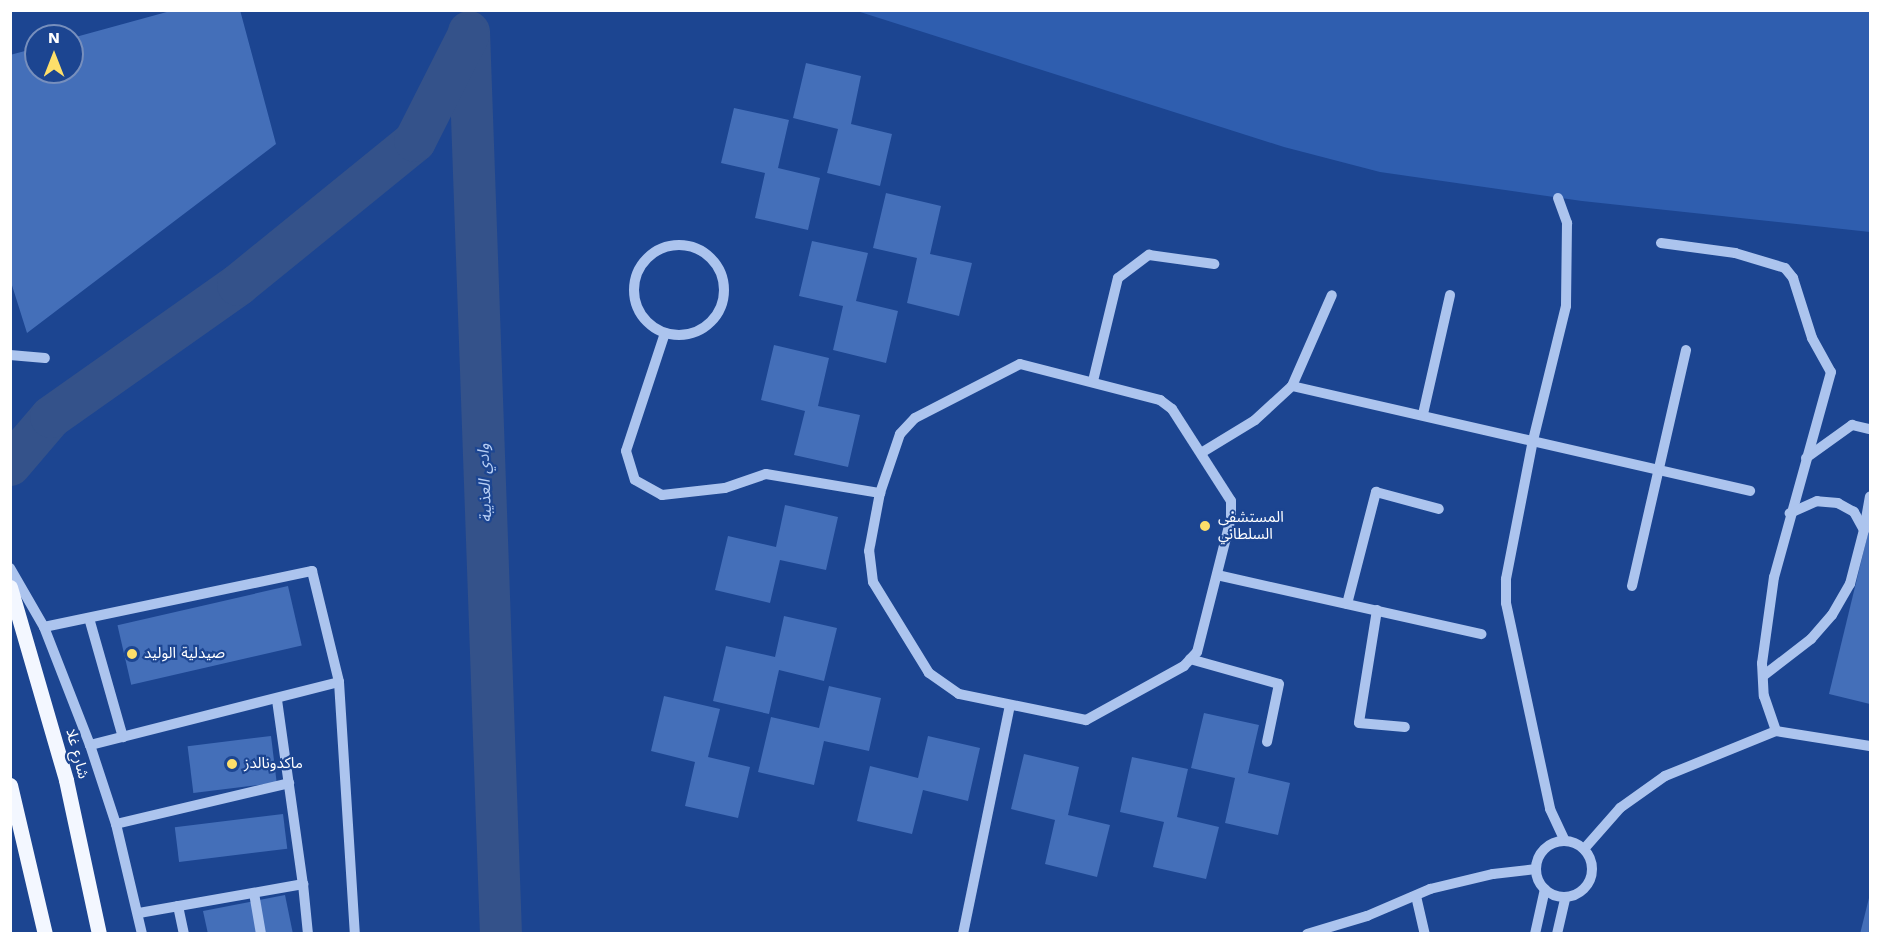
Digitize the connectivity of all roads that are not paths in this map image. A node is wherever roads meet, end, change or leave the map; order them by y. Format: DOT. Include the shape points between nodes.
graph roads {
  1 [pos="1558,198"];
  2 [pos="1661,243"];
  3 [pos="1214,264"];
  4 [pos="1332,295"];
  5 [pos="1450,295"];
  6 [pos="665,333"];
  7 [pos="1686,350"];
  8 [pos="10,355"];
  9 [pos="45,358"];
  10 [pos="1093,381"];
  11 [pos="1292,386"];
  12 [pos="1423,414"];
  13 [pos="1870,429"];
  14 [pos="1533,440"];
  15 [pos="1201,453"];
  16 [pos="1806,458"];
  17 [pos="1659,469"];
  18 [pos="1750,491"];
  19 [pos="880,493"];
  20 [pos="1870,497"];
  21 [pos="1439,509"];
  22 [pos="1790,513"];
  23 [pos="1864,530"];
  24 [pos="10,568"];
  25 [pos="1217,575"];
  26 [pos="1632,586"];
  27 [pos="10,587"];
  28 [pos="1347,604"];
  29 [pos="1377,610"];
  30 [pos="88,618"];
  31 [pos="44,627"];
  32 [pos="1482,634"];
  33 [pos="1190,659"];
  34 [pos="1763,676"];
  35 [pos="339,682"];
  36 [pos="277,700"];
  37 [pos="1010,706"];
  38 [pos="1405,727"];
  39 [pos="1776,731"];
  40 [pos="123,737"];
  41 [pos="1267,742"];
  42 [pos="90,745"];
  43 [pos="1870,746"];
  44 [pos="289,783"];
  45 [pos="10,785"];
  46 [pos="116,824"];
  47 [pos="1564,841"];
  48 [pos="1584,849"];
  49 [pos="1536,869"];
  50 [pos="303,884"];
  51 [pos="1545,889"];
  52 [pos="254,893"];
  53 [pos="1416,896"];
  54 [pos="1564,898"];
  55 [pos="178,906"];
  56 [pos="139,914"];
  57 [pos="45,933"];
  58 [pos="99,933"];
  59 [pos="142,933"];
  60 [pos="184,933"];
  61 [pos="261,933"];
  62 [pos="308,933"];
  63 [pos="355,933"];
  64 [pos="963,933"];
  65 [pos="1307,933"];
  66 [pos="1425,933"];
  67 [pos="1535,933"];
  68 [pos="1557,933"];
  1 -- 14 [label="street" via="1567,223 1566,306"];
  2 -- 16 [label="street" via="1735,253 1785,268 1793,278 1812,338 1831,372"];
  3 -- 10 [label="street" via="1149,255 1118,278"];
  4 -- 11 [label="street"];
  5 -- 12 [label="street"];
  6 -- 6 [label="street" via="693,334 716,318 722,305 723,277 706,254 694,248 663,248 639,269 634,299 640,314"];
  6 -- 19 [label="street" via="626,451 635,480 662,495 725,488 766,474"];
  7 -- 17 [label="street"];
  8 -- 9 [label="street"];
  10 -- 15 [label="street" via="1160,400 1172,409"];
  10 -- 19 [label="street" via="1033,365 1006,368 915,418 900,435"];
  11 -- 12 [label="street"];
  11 -- 15 [label="street" via="1256,420"];
  12 -- 14 [label="street"];
  13 -- 16 [label="street" via="1852,425"];
  14 -- 17 [label="street"];
  14 -- 47 [label="street" via="1506,579 1506,603 1550,809"];
  15 -- 25 [label="street" via="1231,501"];
  16 -- 22 [label="street"];
  17 -- 18 [label="street"];
  17 -- 26 [label="street"];
  19 -- 37 [label="street" via="869,551 873,582 887,605 929,673 960,694"];
  20 -- 23 [label="street"];
  21 -- 28 [label="street" via="1376,492"];
  22 -- 23 [label="street" via="1817,501 1838,503 1854,512"];
  22 -- 34 [label="street" via="1767,617"];
  23 -- 34 [label="street" via="1850,584 1832,615 1810,639"];
  24 -- 31 [label="street"];
  25 -- 28 [label="street"];
  25 -- 33 [label="street" via="1197,652"];
  27 -- 58 [label="main road, شارع غلا" via="66,780"];
  28 -- 29 [label="street"];
  29 -- 32 [label="street"];
  29 -- 38 [label="street" via="1359,723"];
  30 -- 31 [label="street"];
  30 -- 35 [label="street" via="312,571"];
  30 -- 40 [label="street"];
  31 -- 42 [label="street"];
  33 -- 37 [label="street" via="1115,708 1086,720"];
  33 -- 41 [label="street" via="1279,684"];
  34 -- 39 [label="street" via="1764,696"];
  35 -- 36 [label="street"];
  35 -- 63 [label="street"];
  36 -- 40 [label="street"];
  36 -- 44 [label="street"];
  37 -- 64 [label="street"];
  39 -- 43 [label="street"];
  39 -- 48 [label="street" via="1665,776 1620,808"];
  40 -- 42 [label="street"];
  42 -- 46 [label="street"];
  44 -- 46 [label="street"];
  44 -- 50 [label="street"];
  45 -- 57 [label="main road"];
  46 -- 56 [label="street"];
  47 -- 48 [label="street"];
  47 -- 49 [label="street" via="1548,847"];
  48 -- 54 [label="street" via="1591,861 1591,878 1581,892"];
  49 -- 51 [label="street"];
  49 -- 53 [label="street" via="1492,874"];
  50 -- 52 [label="street"];
  50 -- 62 [label="street"];
  51 -- 54 [label="street"];
  51 -- 67 [label="street"];
  52 -- 55 [label="street"];
  52 -- 61 [label="street"];
  53 -- 65 [label="street"];
  53 -- 66 [label="street"];
  54 -- 68 [label="street"];
  55 -- 56 [label="street"];
  55 -- 60 [label="street"];
  56 -- 59 [label="street"];
}
